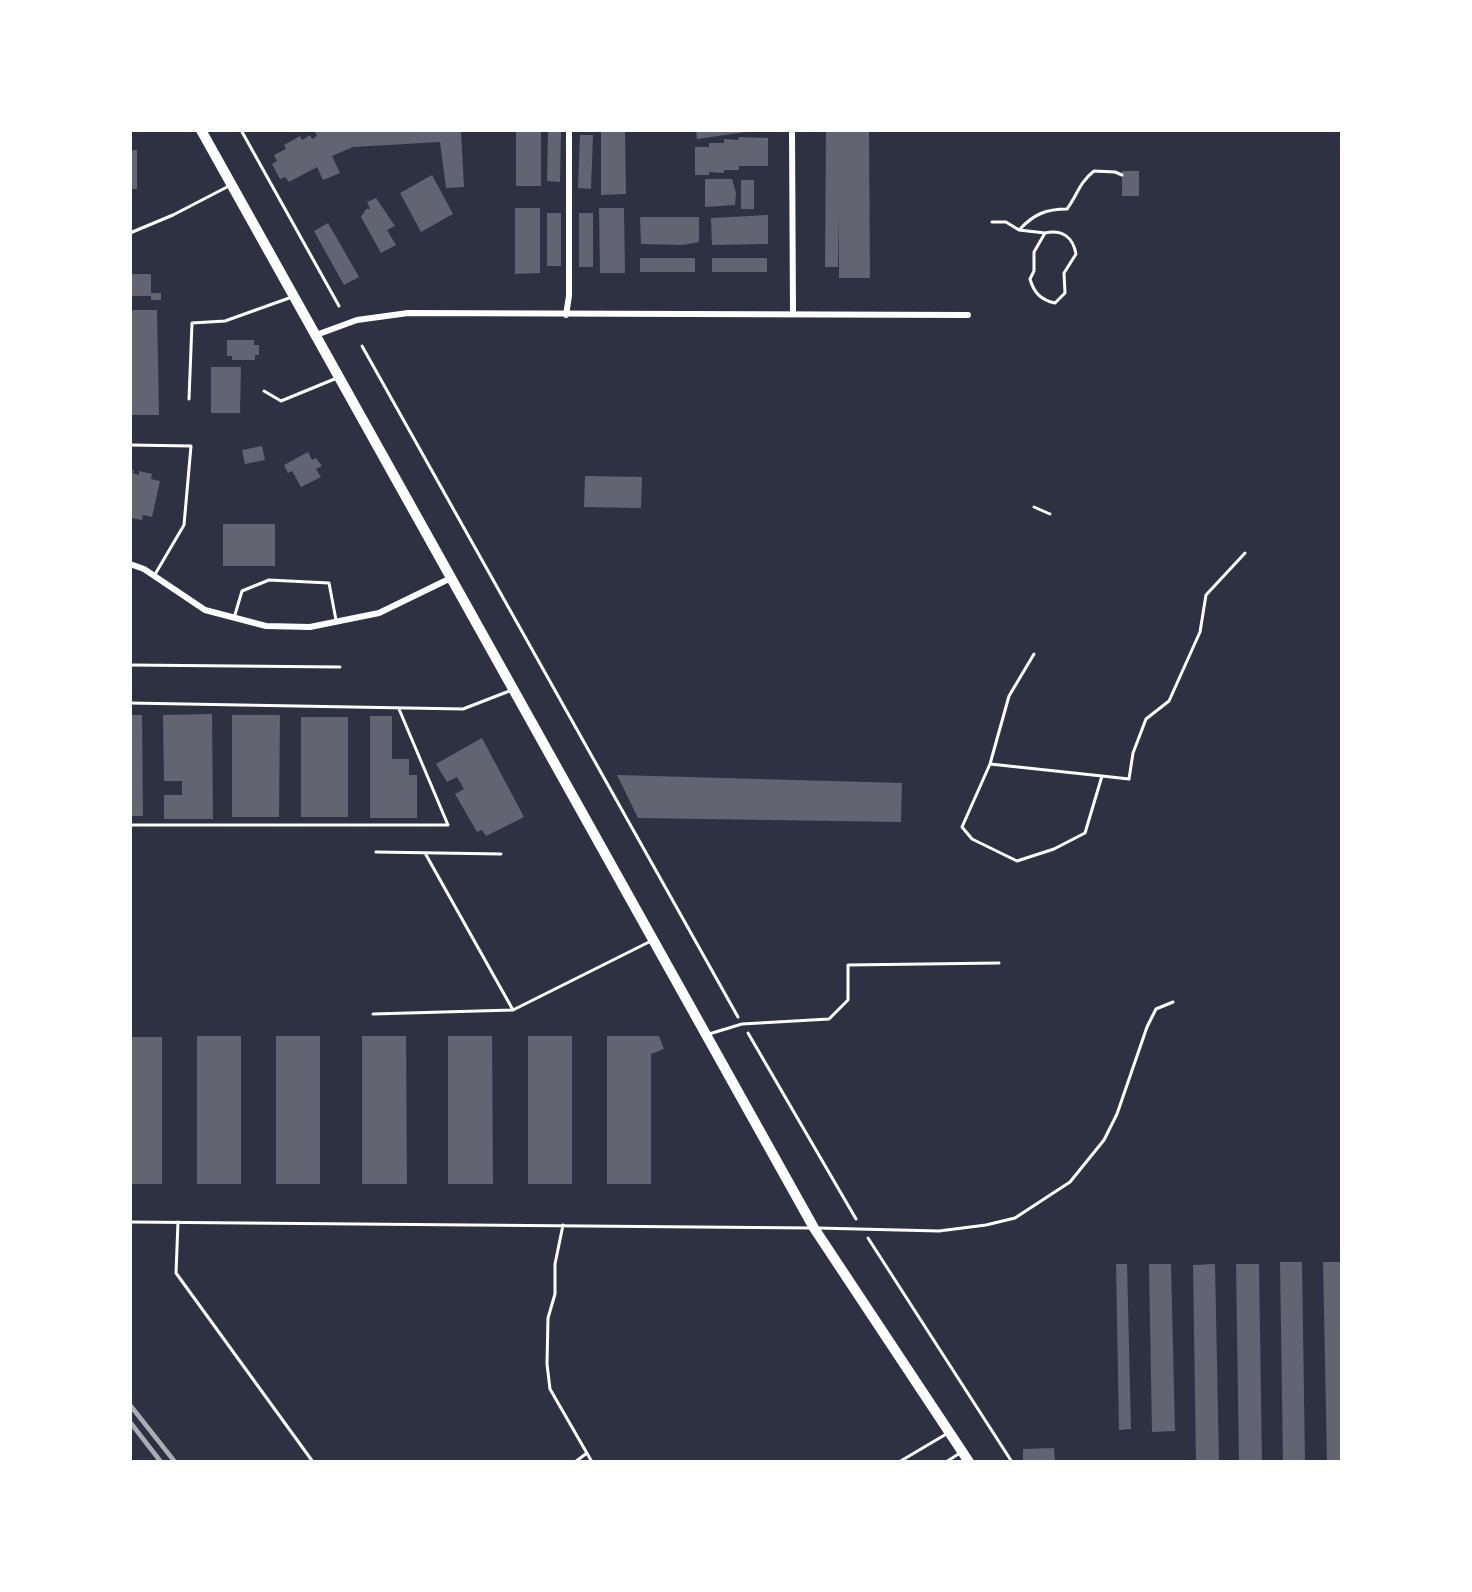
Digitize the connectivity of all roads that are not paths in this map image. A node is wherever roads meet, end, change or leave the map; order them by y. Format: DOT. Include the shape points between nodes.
graph roads {
  1 [pos="201,130"];
  2 [pos="569,130"];
  3 [pos="792,130"];
  4 [pos="231,185"];
  5 [pos="130,233"];
  6 [pos="293,296"];
  7 [pos="793,314"];
  8 [pos="566,315"];
  9 [pos="968,315"];
  10 [pos="316,335"];
  11 [pos="339,377"];
  12 [pos="264,391"];
  13 [pos="189,399"];
  14 [pos="130,445"];
  15 [pos="130,564"];
  16 [pos="154,576"];
  17 [pos="451,578"];
  18 [pos="234,618"];
  19 [pos="337,622"];
  20 [pos="130,665"];
  21 [pos="340,668"];
  22 [pos="514,689"];
  23 [pos="130,703"];
  24 [pos="399,709"];
  25 [pos="130,825"];
  26 [pos="376,852"];
  27 [pos="425,853"];
  28 [pos="501,854"];
  29 [pos="654,940"];
  30 [pos="999,963"];
  31 [pos="1173,1002"];
  32 [pos="513,1010"];
  33 [pos="373,1014"];
  34 [pos="707,1034"];
  35 [pos="130,1222"];
  36 [pos="178,1222"];
  37 [pos="563,1226"];
  38 [pos="814,1228"];
  39 [pos="949,1432"];
  40 [pos="962,1452"];
  41 [pos="587,1453"];
  42 [pos="313,1461"];
  43 [pos="575,1461"];
  44 [pos="592,1461"];
  45 [pos="899,1461"];
  46 [pos="946,1461"];
  47 [pos="969,1461"];
  1 -- 4 [label="main road"];
  2 -- 8 [label="street"];
  3 -- 7 [label="street"];
  4 -- 5 [label="lane"];
  4 -- 6 [label="main road"];
  6 -- 10 [label="main road"];
  6 -- 13 [label="lane" via="225,321 192,323"];
  7 -- 8 [label="street"];
  7 -- 9 [label="street"];
  8 -- 10 [label="street" via="385,314"];
  10 -- 11 [label="main road"];
  11 -- 12 [label="lane" via="280,401"];
  11 -- 17 [label="main road"];
  14 -- 16 [label="lane" via="191,446 184,525"];
  15 -- 16 [label="street"];
  16 -- 18 [label="street" via="205,610"];
  17 -- 19 [label="street" via="379,613"];
  17 -- 22 [label="main road"];
  18 -- 19 [label="street" via="266,626 310,627"];
  18 -- 19 [label="lane" via="242,591 269,580 329,583"];
  20 -- 21 [label="lane"];
  22 -- 24 [label="lane" via="463,709"];
  22 -- 29 [label="main road"];
  23 -- 24 [label="lane"];
  24 -- 25 [label="lane" via="448,825"];
  26 -- 27 [label="lane"];
  27 -- 28 [label="lane"];
  27 -- 32 [label="lane"];
  29 -- 32 [label="lane"];
  29 -- 34 [label="main road"];
  30 -- 34 [label="lane" via="848,964 848,1000 829,1019 742,1024"];
  31 -- 38 [label="lane" via="1156,1009 1118,1114 1104,1140 1070,1182 1015,1218 939,1232"];
  32 -- 33 [label="lane"];
  34 -- 38 [label="main road"];
  35 -- 36 [label="lane"];
  36 -- 37 [label="lane"];
  36 -- 42 [label="lane" via="176,1273"];
  37 -- 38 [label="lane"];
  37 -- 41 [label="lane" via="555,1264 555,1294 548,1318 547,1364 550,1389"];
  38 -- 39 [label="main road"];
  39 -- 40 [label="main road"];
  39 -- 45 [label="lane"];
  40 -- 46 [label="lane"];
  40 -- 47 [label="main road"];
  41 -- 43 [label="lane"];
  41 -- 44 [label="lane"];
}
